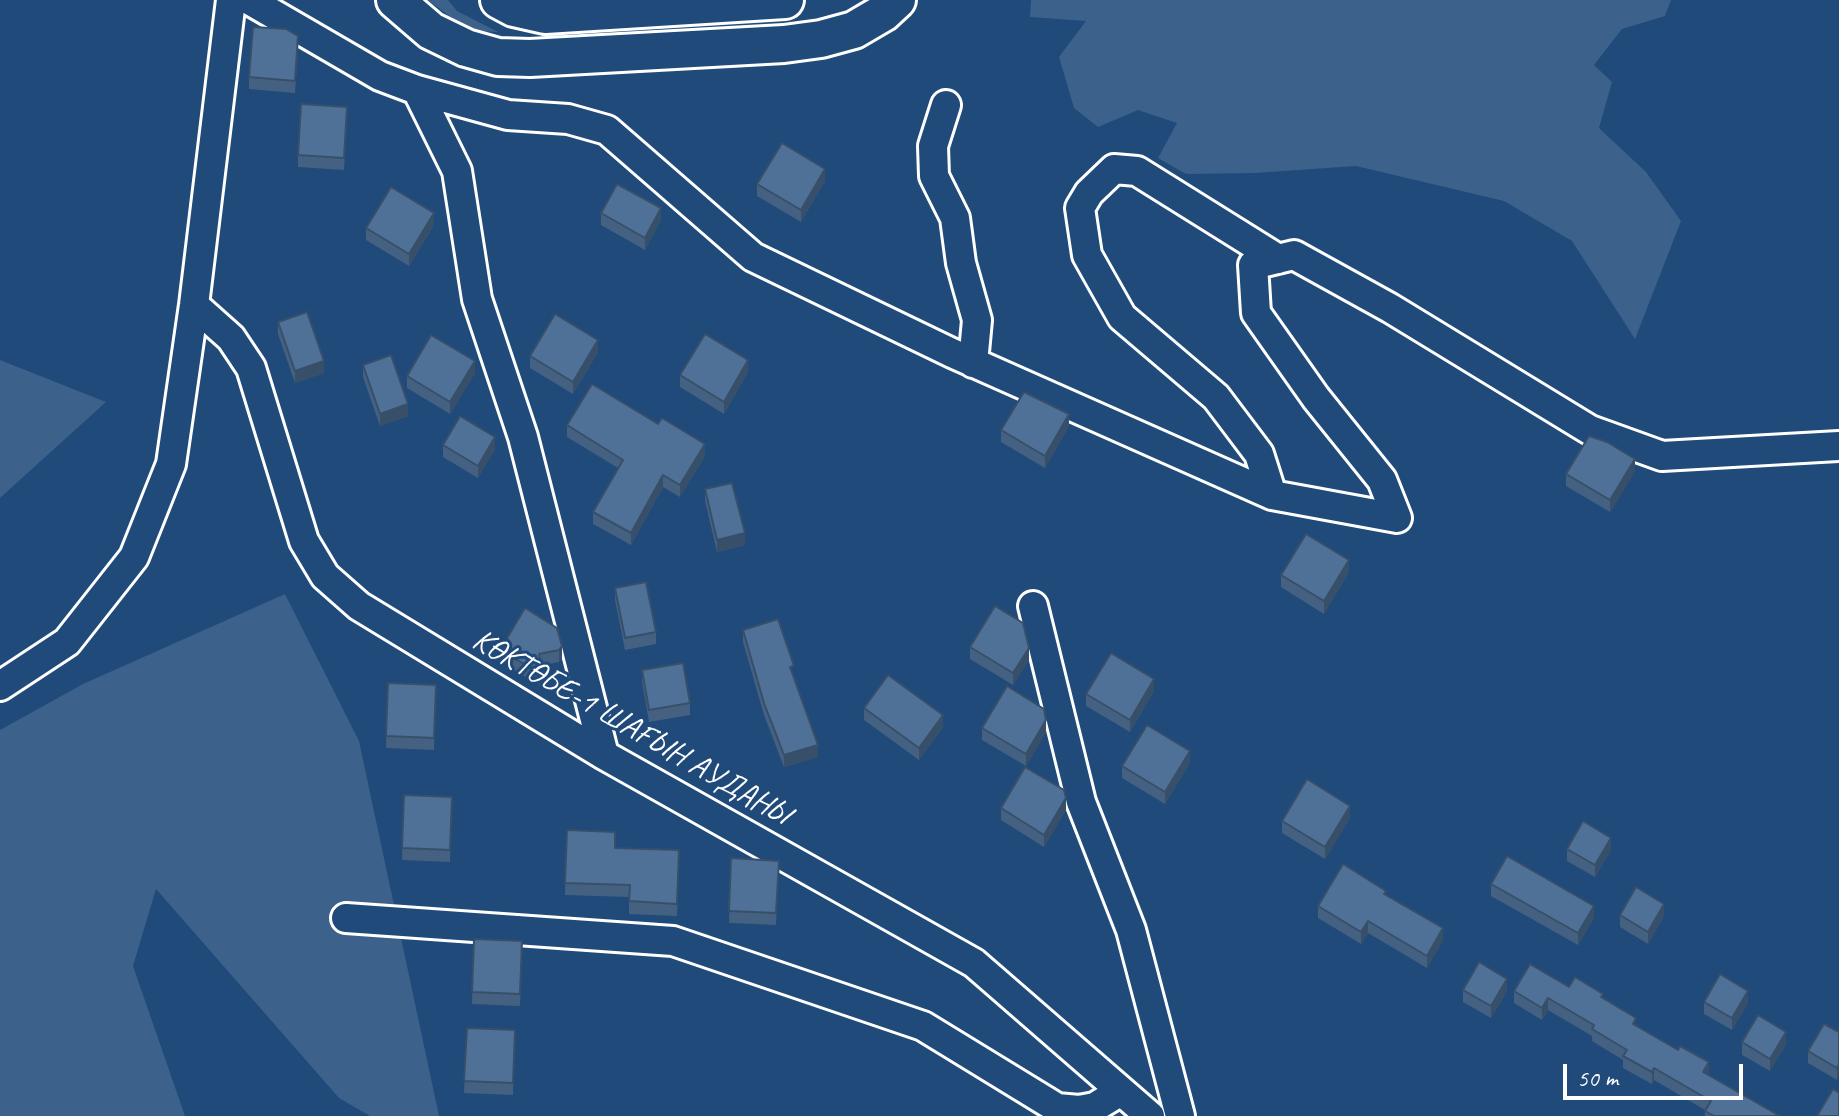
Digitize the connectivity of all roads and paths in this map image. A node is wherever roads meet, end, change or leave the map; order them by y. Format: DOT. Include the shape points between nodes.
graph roads {
  1 [pos="231,0"];
  2 [pos="249,0"];
  3 [pos="395,0"];
  4 [pos="499,0"];
  5 [pos="785,0"];
  6 [pos="897,0"];
  7 [pos="417,90"];
  8 [pos="946,105"];
  9 [pos="1278,259"];
  10 [pos="194,305"];
  11 [pos="973,363"];
  12 [pos="1839,446"];
  13 [pos="1272,495"];
  14 [pos="1033,606"];
  15 [pos="0,686"];
  16 [pos="604,755"];
  17 [pos="346,918"];
  18 [pos="1121,1091"];
  19 [pos="1150,1116"];
  20 [pos="1180,1116"];
  1 -- 10 [label="street"];
  2 -- 7 [label="street" via="380,76"];
  3 -- 6 [label="main road" via="431,31 466,48 530,58 809,41 854,30"];
  4 -- 5 [label="main road" via="545,15"];
  7 -- 11 [label="street" via="508,115 568,119 607,130 753,257"];
  7 -- 16 [label="street" via="457,171 477,299 523,437"];
  8 -- 11 [label="street" via="933,146 934,176 955,218 977,320"];
  9 -- 12 [label="street" via="1294,255 1590,430 1662,456"];
  9 -- 13 [label="street" via="1253,265 1256,313 1382,480 1397,518"];
  9 -- 13 [label="street" via="1137,171 1114,169 1080,208 1087,255 1122,317 1216,397 1259,454"];
  10 -- 15 [label="street" via="171,464 134,557 67,642"];
  10 -- 16 [label="street, КӨКТӨБЕ-1 ШАҒЫН АУДАНЫ" via="231,338 251,368 304,541 325,576 359,606"];
  11 -- 13 [label="street"];
  14 -- 20 [label="street" via="1081,802 1131,930"];
  16 -- 18 [label="street, КӨКТӨБЕ-1 ШАҒЫН АУДАНЫ" via="974,963"];
  17 -- 18 [label="street" via="673,941 923,1026 1057,1108 1095,1107"];
  18 -- 19 [label="street, КӨКТӨБЕ-1 ШАҒЫН АУДАНЫ"];
}
